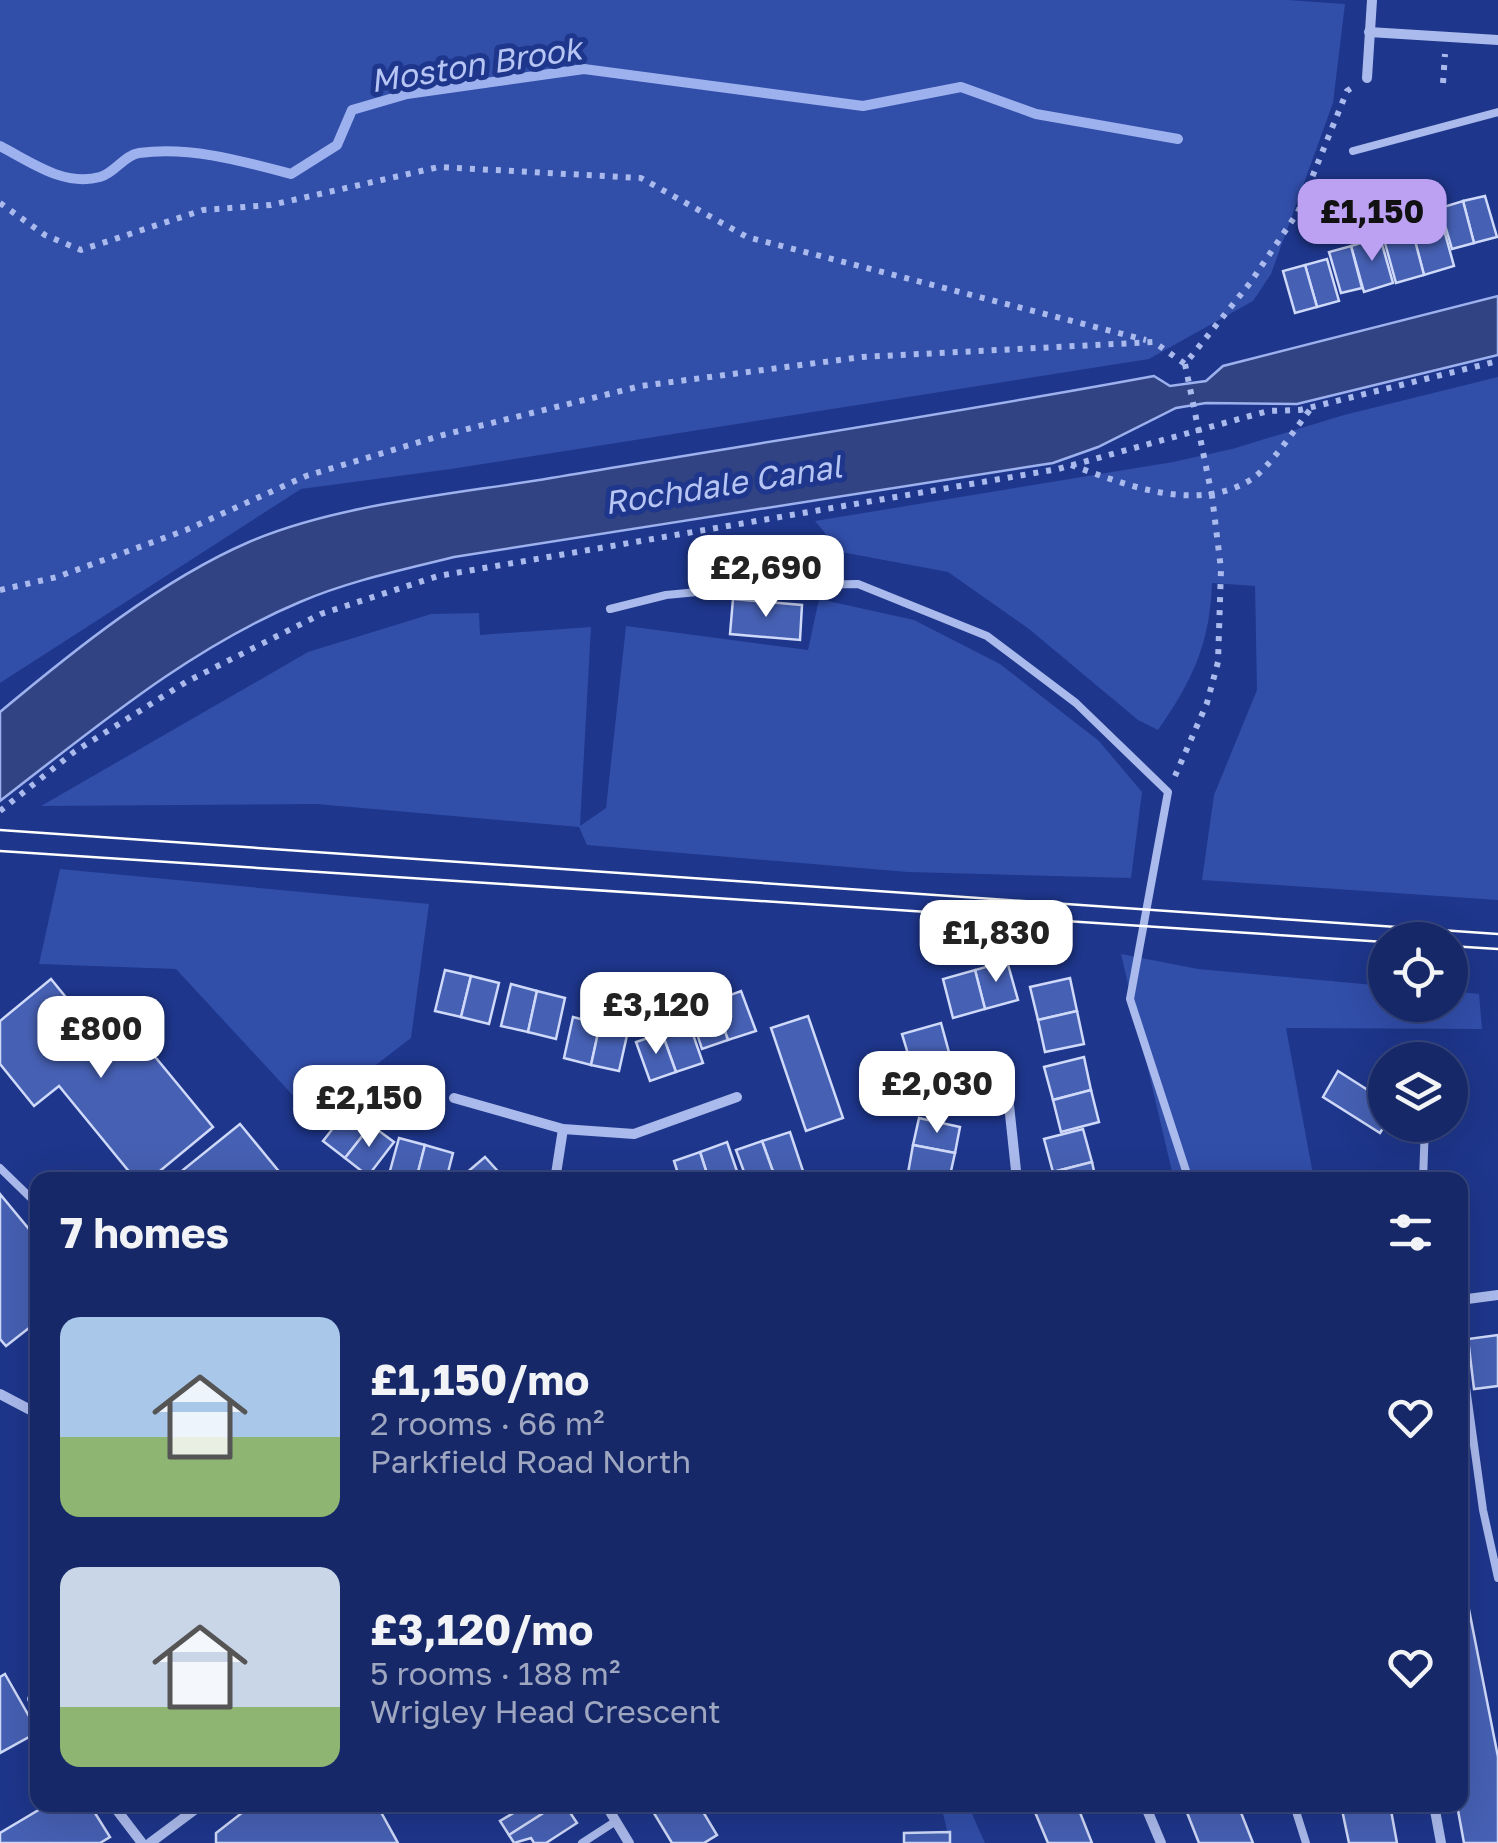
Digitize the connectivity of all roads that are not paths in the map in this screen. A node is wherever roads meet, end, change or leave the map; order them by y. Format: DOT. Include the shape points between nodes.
graph roads {
  1 [pos="1372,0"];
  2 [pos="1369,32"];
  3 [pos="1498,40"];
  4 [pos="1366,78"];
  5 [pos="1498,112"];
  6 [pos="1353,151"];
  7 [pos="610,609"];
  8 [pos="1008,1086"];
  9 [pos="738,1097"];
  10 [pos="454,1098"];
  11 [pos="564,1130"];
  12 [pos="1424,1142"];
  13 [pos="0,1168"];
  14 [pos="559,1172"];
  15 [pos="1016,1172"];
  16 [pos="1186,1172"];
  17 [pos="1423,1172"];
  18 [pos="30,1197"];
  19 [pos="1498,1295"];
  20 [pos="1468,1299"];
  21 [pos="0,1394"];
  22 [pos="1468,1407"];
  23 [pos="30,1410"];
  24 [pos="1468,1430"];
  25 [pos="1471,1430"];
  26 [pos="1483,1510"];
  27 [pos="1498,1510"];
  28 [pos="1498,1578"];
  29 [pos="119,1812"];
  30 [pos="192,1812"];
  31 [pos="610,1812"];
  32 [pos="1149,1812"];
  33 [pos="1296,1812"];
  34 [pos="1435,1812"];
  35 [pos="616,1821"];
  36 [pos="142,1843"];
  37 [pos="150,1843"];
  38 [pos="582,1843"];
  39 [pos="629,1843"];
  40 [pos="1160,1843"];
  41 [pos="1306,1843"];
  42 [pos="1442,1843"];
  1 -- 2 [label="street"];
  2 -- 3 [label="street"];
  2 -- 4 [label="street"];
  5 -- 6 [label="lane"];
  7 -- 16 [label="lane" via="685,593 858,584 986,636 1076,703 1168,792 1130,1000"];
  8 -- 15 [label="street"];
  9 -- 11 [label="street" via="634,1134"];
  10 -- 11 [label="street"];
  11 -- 14 [label="street"];
  12 -- 17 [label="lane"];
  13 -- 18 [label="lane"];
  19 -- 20 [label="street"];
  21 -- 23 [label="street"];
  22 -- 25 [label="lane"];
  24 -- 25 [label="lane"];
  25 -- 26 [label="lane"];
  26 -- 27 [label="lane"];
  26 -- 28 [label="lane"];
  29 -- 36 [label="street"];
  30 -- 37 [label="street"];
  31 -- 35 [label="street"];
  32 -- 40 [label="street"];
  33 -- 41 [label="lane"];
  34 -- 42 [label="street"];
  35 -- 38 [label="lane"];
  35 -- 39 [label="street"];
}
